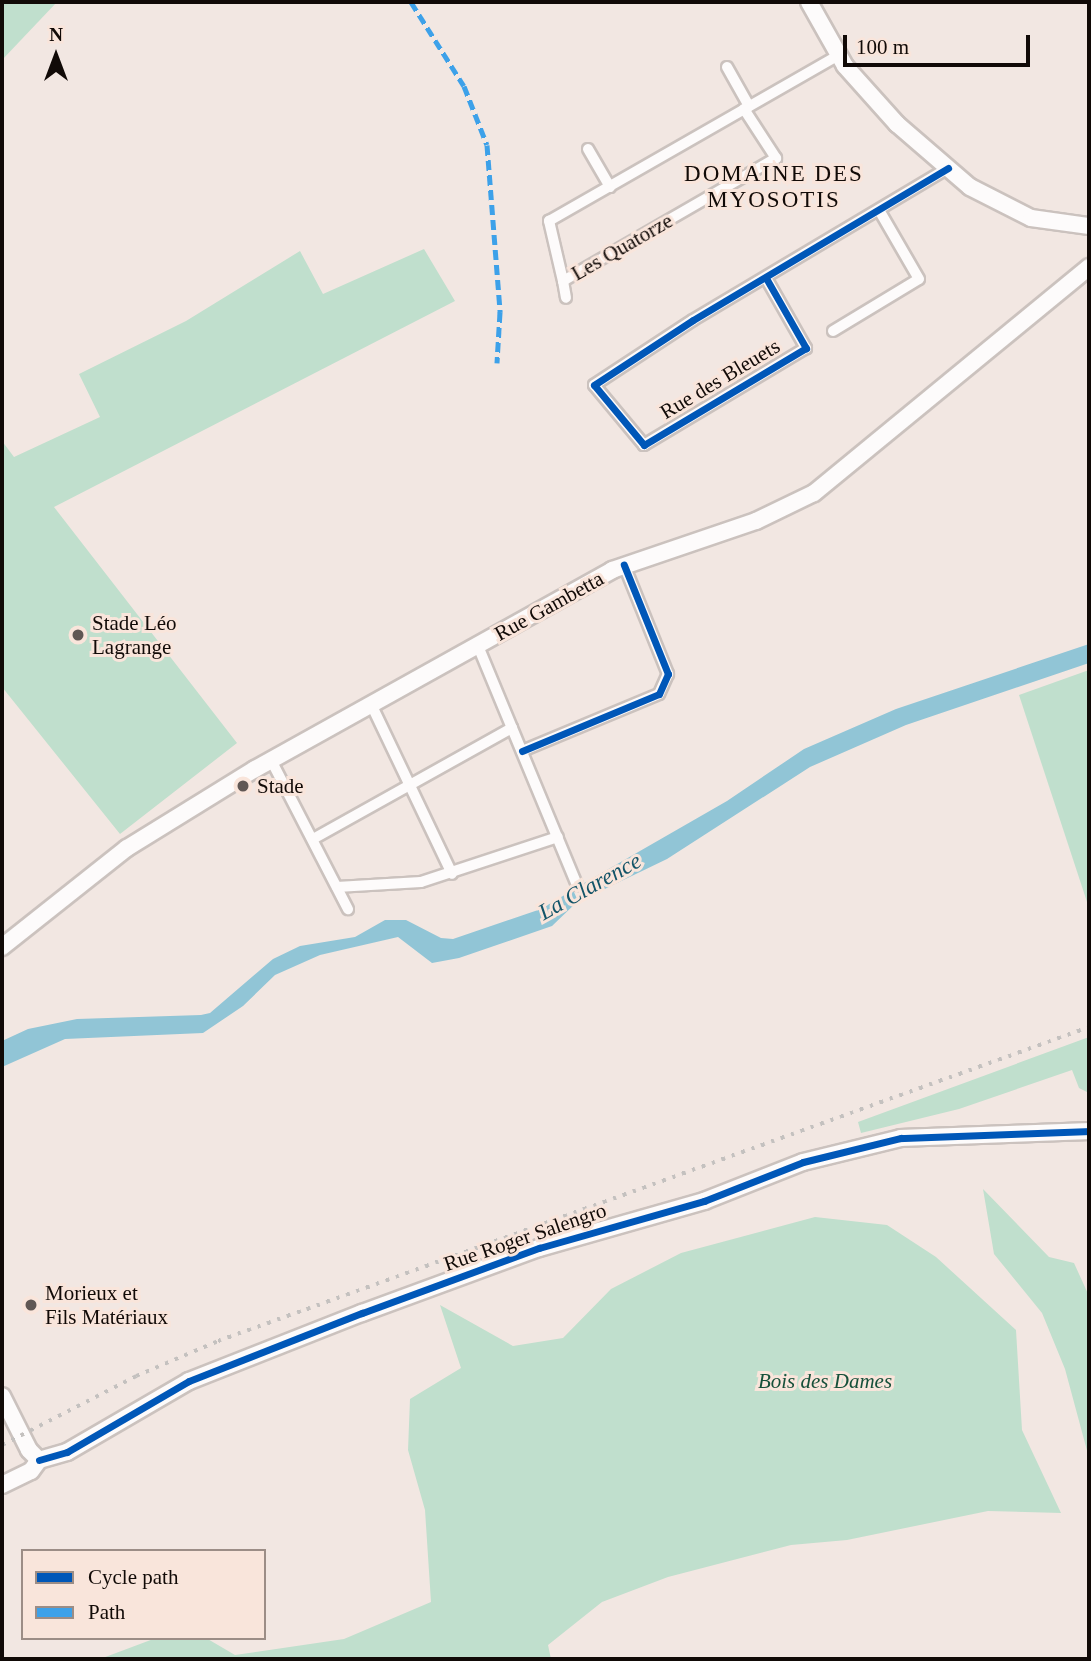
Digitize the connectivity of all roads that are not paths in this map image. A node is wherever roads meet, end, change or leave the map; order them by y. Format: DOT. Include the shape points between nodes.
graph roads {
  1 [pos="809,2"];
  2 [pos="837,56"];
  3 [pos="727,67"];
  4 [pos="747,108"];
  5 [pos="587,149"];
  6 [pos="948,168"];
  7 [pos="610,187"];
  8 [pos="879,211"];
  9 [pos="1089,226"];
  10 [pos="1089,267"];
  11 [pos="765,278"];
  12 [pos="563,281"];
  13 [pos="566,298"];
  14 [pos="833,331"];
  15 [pos="624,565"];
  16 [pos="478,646"];
  17 [pos="371,704"];
  18 [pos="512,728"];
  19 [pos="522,751"];
  20 [pos="271,760"];
  21 [pos="408,786"];
  22 [pos="558,836"];
  23 [pos="313,839"];
  24 [pos="452,874"];
  25 [pos="577,885"];
  26 [pos="337,887"];
  27 [pos="348,909"];
  28 [pos="2,947"];
  29 [pos="1089,1131"];
  30 [pos="2,1396"];
  31 [pos="7,1421"];
  32 [pos="39,1460"];
  33 [pos="2,1485"];
  1 -- 2 [label="street"];
  2 -- 4 [label="street, Les Quatorze"];
  2 -- 6 [label="street" via="897,124"];
  3 -- 4 [label="street, Les Quatorze"];
  4 -- 7 [label="street, Les Quatorze"];
  4 -- 12 [label="street, Les Quatorze" via="776,159"];
  5 -- 7 [label="street"];
  6 -- 8 [label="street, Rue des Bleuets"];
  6 -- 9 [label="street" via="970,187 1031,218"];
  7 -- 12 [label="street, Les Quatorze" via="549,221"];
  8 -- 11 [label="street, Rue des Bleuets"];
  8 -- 14 [label="street" via="919,279"];
  10 -- 15 [label="street, Rue Gambetta" via="814,493 756,522"];
  11 -- 11 [label="street, Rue des Bleuets" via="594,385 644,445 806,348"];
  12 -- 13 [label="street, Les Quatorze"];
  15 -- 16 [label="street, Rue Gambetta"];
  15 -- 19 [label="street" via="668,674 659,694"];
  16 -- 17 [label="street, Rue Gambetta"];
  16 -- 18 [label="street"];
  17 -- 20 [label="street, Rue Gambetta"];
  17 -- 21 [label="street"];
  18 -- 19 [label="street"];
  18 -- 21 [label="street"];
  19 -- 22 [label="street"];
  20 -- 23 [label="street"];
  20 -- 28 [label="street, Rue Gambetta" via="136,842"];
  21 -- 23 [label="street"];
  21 -- 24 [label="street"];
  22 -- 24 [label="street"];
  22 -- 25 [label="street"];
  23 -- 26 [label="street"];
  24 -- 26 [label="street" via="421,883"];
  26 -- 27 [label="street"];
  29 -- 32 [label="street, Rue Roger Salengro" via="901,1138 803,1163 704,1201 539,1248 362,1313 189,1381 67,1452"];
  30 -- 31 [label="street"];
  31 -- 32 [label="street"];
  32 -- 33 [label="street, Rue Roger Salengro" via="31,1471"];
}
